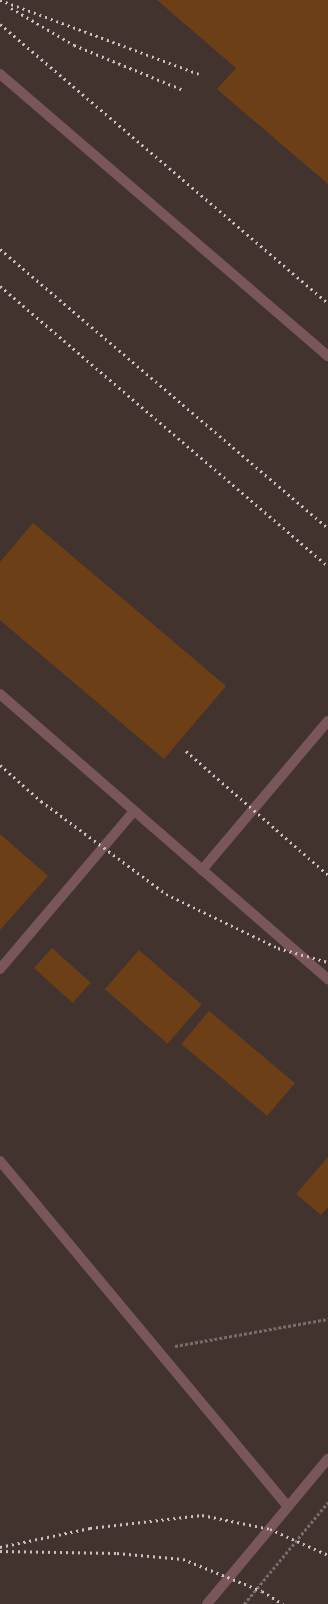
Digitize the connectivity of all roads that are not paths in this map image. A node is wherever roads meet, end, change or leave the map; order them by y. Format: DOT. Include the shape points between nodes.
graph roads {
  1 [pos="0,74"];
  2 [pos="328,356"];
  3 [pos="0,694"];
  4 [pos="328,721"];
  5 [pos="134,811"];
  6 [pos="202,870"];
  7 [pos="0,969"];
  8 [pos="328,979"];
  9 [pos="0,1162"];
  10 [pos="328,1459"];
  11 [pos="288,1507"];
  12 [pos="207,1604"];
  1 -- 2 [label="lane"];
  3 -- 5 [label="lane"];
  4 -- 6 [label="lane"];
  5 -- 6 [label="lane"];
  5 -- 7 [label="lane"];
  6 -- 8 [label="lane"];
  9 -- 11 [label="lane"];
  10 -- 11 [label="lane"];
  11 -- 12 [label="lane"];
}
